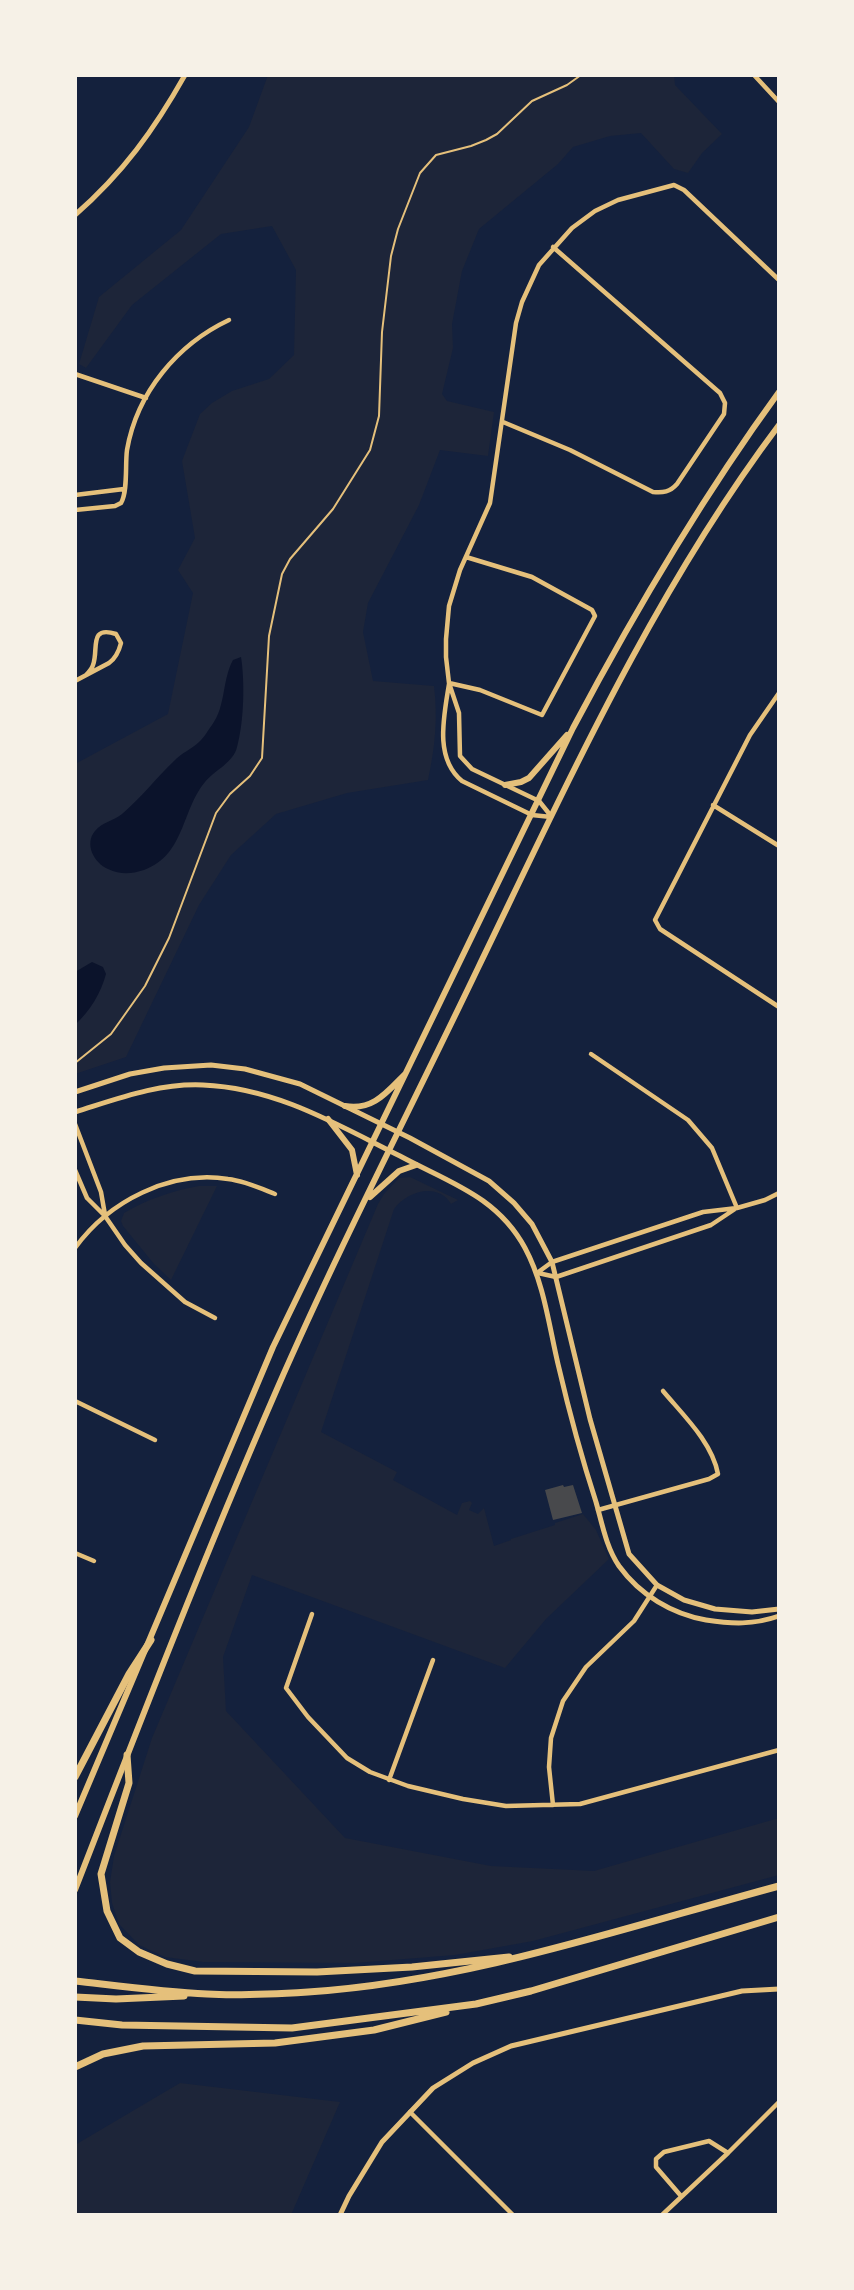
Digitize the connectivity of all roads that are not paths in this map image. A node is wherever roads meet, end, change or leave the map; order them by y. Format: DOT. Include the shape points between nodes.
graph roads {
  1 [pos="185,75"];
  2 [pos="754,75"];
  3 [pos="779,102"];
  4 [pos="75,215"];
  5 [pos="553,247"];
  6 [pos="779,280"];
  7 [pos="229,320"];
  8 [pos="75,374"];
  9 [pos="779,392"];
  10 [pos="146,398"];
  11 [pos="503,422"];
  12 [pos="779,425"];
  13 [pos="124,489"];
  14 [pos="75,495"];
  15 [pos="75,510"];
  16 [pos="466,557"];
  17 [pos="86,675"];
  18 [pos="75,681"];
  19 [pos="449,683"];
  20 [pos="779,693"];
  21 [pos="573,728"];
  22 [pos="505,785"];
  23 [pos="539,801"];
  24 [pos="713,805"];
  25 [pos="532,815"];
  26 [pos="551,817"];
  27 [pos="779,846"];
  28 [pos="779,1007"];
  29 [pos="591,1054"];
  30 [pos="408,1070"];
  31 [pos="75,1092"];
  32 [pos="345,1106"];
  33 [pos="75,1112"];
  34 [pos="328,1119"];
  35 [pos="75,1124"];
  36 [pos="382,1124"];
  37 [pos="399,1132"];
  38 [pos="373,1142"];
  39 [pos="390,1151"];
  40 [pos="416,1165"];
  41 [pos="75,1170"];
  42 [pos="357,1176"];
  43 [pos="779,1193"];
  44 [pos="275,1194"];
  45 [pos="366,1201"];
  46 [pos="737,1208"];
  47 [pos="105,1216"];
  48 [pos="75,1248"];
  49 [pos="552,1262"];
  50 [pos="537,1273"];
  51 [pos="556,1278"];
  52 [pos="215,1318"];
  53 [pos="663,1391"];
  54 [pos="75,1401"];
  55 [pos="155,1440"];
  56 [pos="614,1506"];
  57 [pos="598,1510"];
  58 [pos="75,1553"];
  59 [pos="94,1561"];
  60 [pos="657,1585"];
  61 [pos="649,1597"];
  62 [pos="779,1609"];
  63 [pos="312,1614"];
  64 [pos="779,1616"];
  65 [pos="151,1640"];
  66 [pos="433,1660"];
  67 [pos="779,1750"];
  68 [pos="127,1755"];
  69 [pos="75,1777"];
  70 [pos="388,1780"];
  71 [pos="553,1805"];
  72 [pos="75,1816"];
  73 [pos="779,1886"];
  74 [pos="75,1890"];
  75 [pos="779,1917"];
  76 [pos="538,1954"];
  77 [pos="75,1981"];
  78 [pos="779,1989"];
  79 [pos="209,1995"];
  80 [pos="75,1997"];
  81 [pos="477,2004"];
  82 [pos="75,2020"];
  83 [pos="75,2067"];
  84 [pos="779,2102"];
  85 [pos="410,2112"];
  86 [pos="728,2153"];
  87 [pos="681,2196"];
  88 [pos="341,2215"];
  89 [pos="513,2215"];
  90 [pos="662,2215"];
  1 -- 4 [label="street" via="146,140"];
  2 -- 3 [label="street"];
  5 -- 6 [label="street" via="595,211 674,185"];
  5 -- 11 [label="street" via="522,302"];
  5 -- 11 [label="street" via="720,393 724,414 677,484 660,493"];
  7 -- 10 [label="street" via="189,343"];
  8 -- 10 [label="street"];
  9 -- 21 [label="main road" via="678,540"];
  10 -- 13 [label="street" via="131,433"];
  11 -- 16 [label="street" via="491,503"];
  12 -- 26 [label="main road" via="667,597"];
  13 -- 14 [label="street"];
  13 -- 15 [label="street" via="124,499 118,505"];
  16 -- 19 [label="street" via="449,606"];
  16 -- 19 [label="street" via="532,577 592,610 595,616 542,715"];
  17 -- 17 [label="street" via="115,657 121,643 116,634 105,632 97,638 93,665"];
  17 -- 18 [label="street"];
  19 -- 22 [label="street" via="459,713 462,759"];
  19 -- 25 [label="street" via="444,754 450,769 462,781"];
  20 -- 24 [label="street" via="750,735"];
  21 -- 22 [label="main road" via="529,778"];
  21 -- 23 [label="main road"];
  22 -- 23 [label="street"];
  23 -- 25 [label="main road"];
  23 -- 26 [label="street"];
  24 -- 27 [label="street"];
  24 -- 28 [label="street" via="655,920 660,929"];
  25 -- 26 [label="street"];
  25 -- 30 [label="main road"];
  26 -- 37 [label="main road"];
  29 -- 46 [label="street" via="688,1120 712,1148"];
  30 -- 32 [label="main road" via="372,1104"];
  30 -- 36 [label="main road"];
  31 -- 32 [label="street" via="147,1070 211,1065 279,1077"];
  32 -- 36 [label="street"];
  33 -- 34 [label="street" via="132,1094 203,1085 268,1095"];
  34 -- 38 [label="street"];
  34 -- 42 [label="main road" via="352,1150"];
  35 -- 47 [label="street" via="101,1192"];
  36 -- 37 [label="street"];
  36 -- 38 [label="main road"];
  37 -- 39 [label="main road"];
  37 -- 49 [label="street" via="489,1181 532,1224"];
  38 -- 39 [label="street"];
  38 -- 42 [label="main road"];
  39 -- 40 [label="street"];
  39 -- 45 [label="main road"];
  40 -- 45 [label="main road" via="399,1171"];
  40 -- 50 [label="street" via="477,1195 501,1216 517,1234"];
  41 -- 47 [label="street" via="87,1198"];
  42 -- 65 [label="main road" via="272,1347"];
  43 -- 46 [label="street"];
  44 -- 47 [label="street" via="228,1179 193,1178 147,1190"];
  45 -- 68 [label="main road" via="278,1386"];
  46 -- 49 [label="street" via="703,1212"];
  46 -- 51 [label="street" via="711,1226"];
  47 -- 48 [label="street"];
  47 -- 52 [label="street" via="157,1279"];
  49 -- 50 [label="street"];
  49 -- 51 [label="street"];
  50 -- 51 [label="street"];
  50 -- 57 [label="street" via="572,1424"];
  51 -- 56 [label="street"];
  53 -- 56 [label="street" via="692,1425 718,1474"];
  54 -- 55 [label="street"];
  56 -- 57 [label="street"];
  56 -- 60 [label="street" via="629,1554"];
  57 -- 61 [label="street" via="619,1566"];
  58 -- 59 [label="street"];
  60 -- 61 [label="street"];
  60 -- 62 [label="street" via="684,1600 715,1609"];
  61 -- 64 [label="street" via="688,1617 735,1625"];
  61 -- 71 [label="street" via="634,1620 586,1667 563,1701 551,1738"];
  63 -- 70 [label="street" via="286,1688 347,1758"];
  65 -- 69 [label="main road"];
  65 -- 72 [label="main road"];
  66 -- 70 [label="street"];
  67 -- 71 [label="street" via="580,1804"];
  68 -- 74 [label="main road"];
  68 -- 76 [label="main road" via="129,1783 102,1874 107,1911 120,1938 139,1952 195,1971 317,1972"];
  70 -- 71 [label="street" via="506,1806"];
  73 -- 76 [label="main road"];
  75 -- 81 [label="main road"];
  76 -- 79 [label="main road" via="410,1980 308,1992"];
  77 -- 79 [label="main road"];
  78 -- 85 [label="street" via="742,1992 511,2046 433,2088"];
  79 -- 80 [label="main road"];
  81 -- 82 [label="main road" via="292,2028"];
  81 -- 83 [label="main road" via="374,2030 275,2043 143,2046 103,2054"];
  84 -- 86 [label="street"];
  85 -- 88 [label="street" via="382,2142"];
  85 -- 89 [label="street"];
  86 -- 87 [label="street"];
  86 -- 87 [label="street" via="709,2141 664,2152 656,2159 656,2167"];
  87 -- 90 [label="street"];
}
